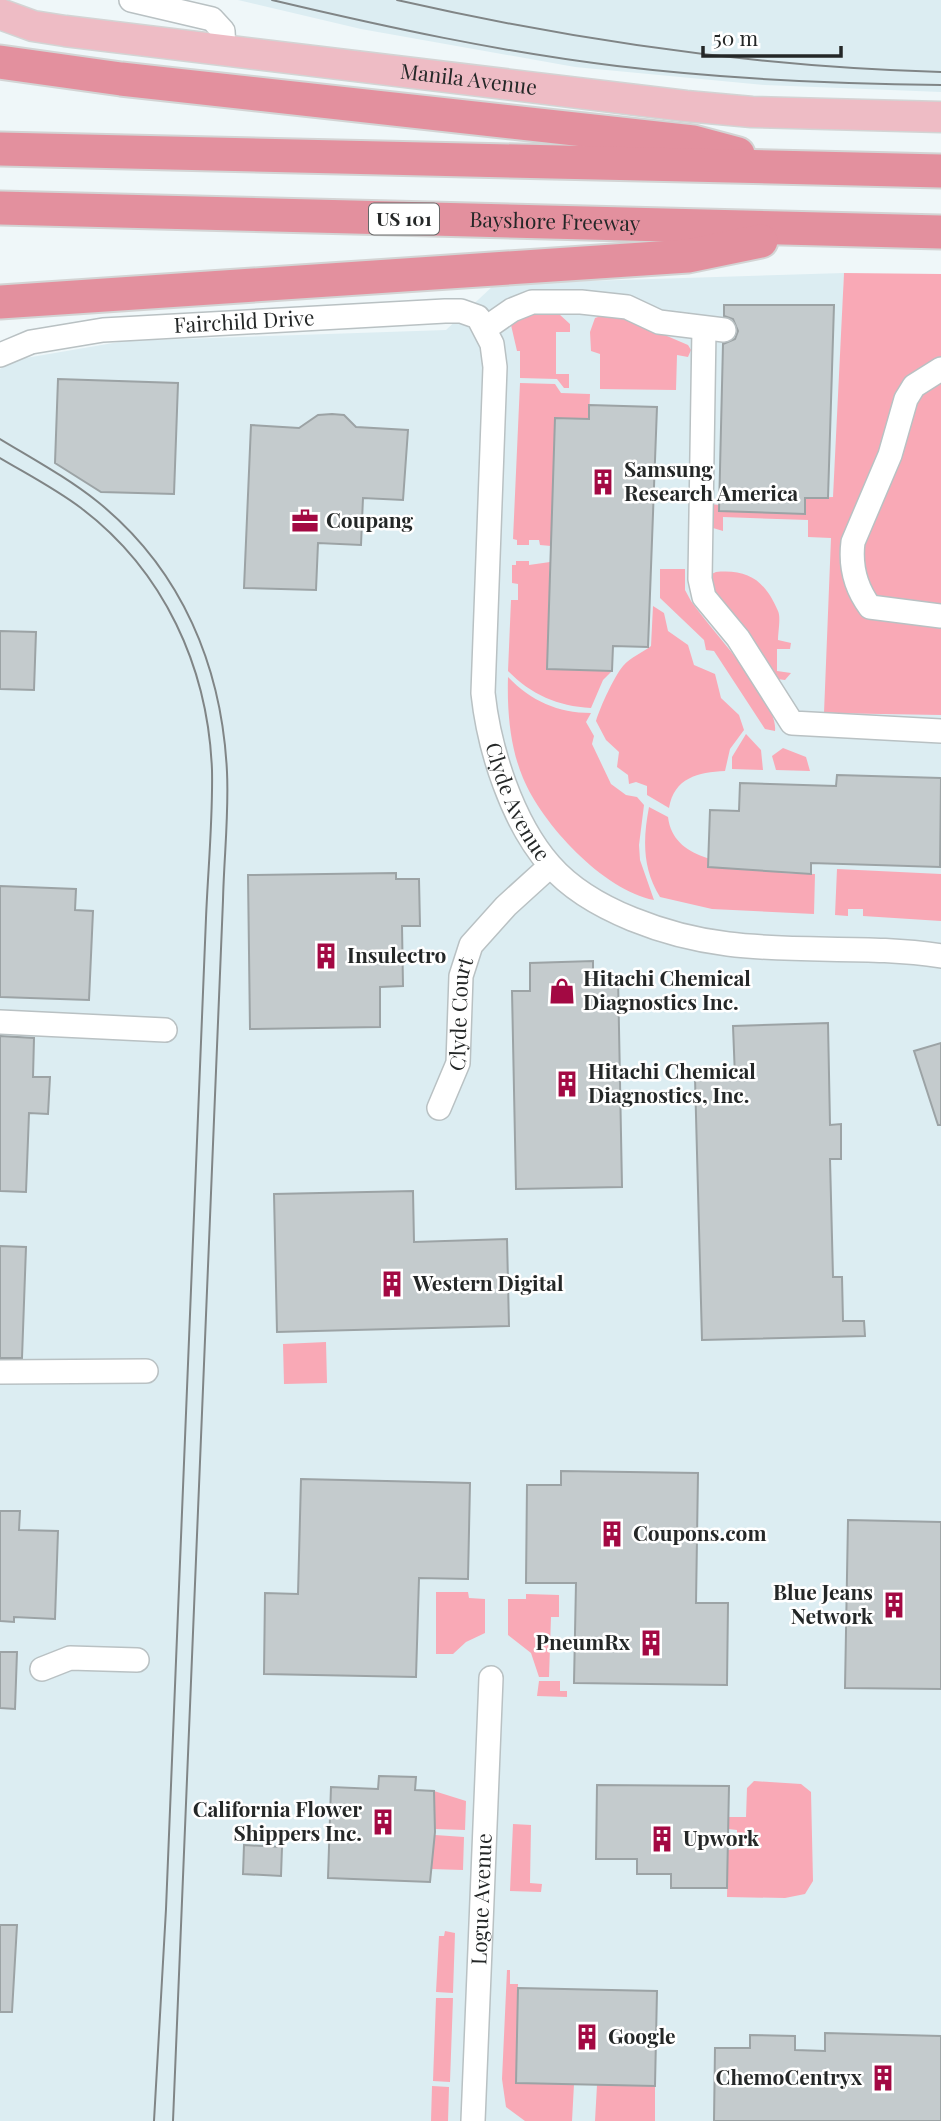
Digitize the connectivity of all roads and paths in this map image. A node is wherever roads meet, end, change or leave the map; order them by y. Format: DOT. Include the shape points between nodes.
graph roads {
  1 [pos="131,0"];
  2 [pos="0,14"];
  3 [pos="224,49"];
  4 [pos="0,62"];
  5 [pos="941,117"];
  6 [pos="0,149"];
  7 [pos="791,168"];
  8 [pos="941,172"];
  9 [pos="0,208"];
  10 [pos="808,229"];
  11 [pos="941,232"];
  12 [pos="0,302"];
  13 [pos="486,328"];
  14 [pos="0,355"];
  15 [pos="941,369"];
  16 [pos="941,616"];
  17 [pos="941,731"];
  18 [pos="550,866"];
  19 [pos="941,956"];
  20 [pos="0,1022"];
  21 [pos="165,1030"];
  22 [pos="439,1108"];
  23 [pos="146,1371"];
  24 [pos="0,1372"];
  25 [pos="136,1660"];
  26 [pos="42,1669"];
  27 [pos="491,1678"];
  28 [pos="473,2121"];
  1 -- 3 [label="street" via="212,19 223,31"];
  2 -- 3 [label="main road, Manila Avenue" via="33,26"];
  3 -- 5 [label="main road, Manila Avenue" via="687,106"];
  4 -- 7 [label="highway" via="693,142"];
  6 -- 7 [label="highway"];
  7 -- 8 [label="highway"];
  9 -- 10 [label="highway, Bayshore Freeway / US 101"];
  10 -- 11 [label="highway, Bayshore Freeway / US 101"];
  10 -- 12 [label="highway" via="688,256"];
  13 -- 14 [label="street, Fairchild Drive" via="478,317 461,311 231,323 66,334"];
  13 -- 17 [label="street" via="532,302 581,302 627,307 659,322 714,330 700,579 704,597 738,638 792,723"];
  13 -- 18 [label="street, Clyde Avenue" via="495,368 484,656 487,727 509,794"];
  15 -- 16 [label="street" via="915,386 906,399 851,557 856,586 870,607"];
  18 -- 19 [label="street, Clyde Avenue" via="604,905 671,934 729,944"];
  18 -- 22 [label="street, Clyde Court" via="471,945 461,976 458,1063"];
  20 -- 21 [label="street"];
  23 -- 24 [label="street"];
  25 -- 26 [label="street" via="70,1658"];
  27 -- 28 [label="street, Logue Avenue"];
}
